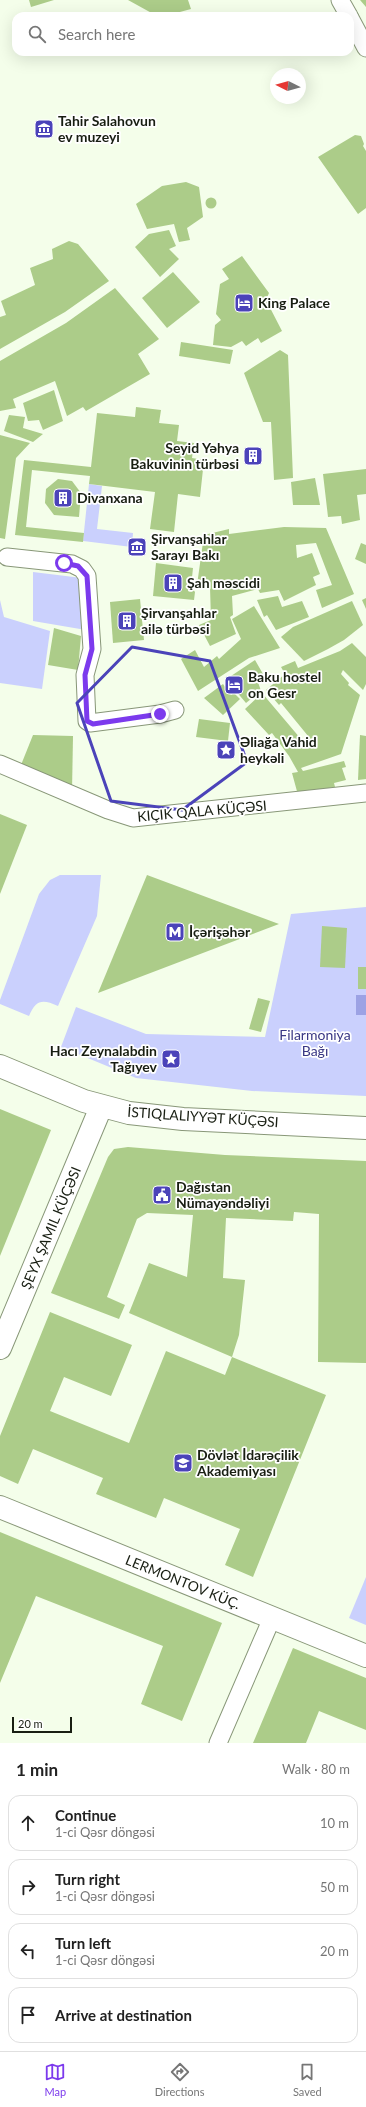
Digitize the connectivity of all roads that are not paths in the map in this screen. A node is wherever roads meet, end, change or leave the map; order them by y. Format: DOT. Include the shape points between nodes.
graph roads {
  1 [pos="340,0"];
  2 [pos="346,12"];
  3 [pos="354,26"];
  4 [pos="366,48"];
  5 [pos="7,557"];
  6 [pos="176,710"];
  7 [pos="0,764"];
  8 [pos="366,793"];
  9 [pos="0,1066"];
  10 [pos="101,1107"];
  11 [pos="366,1128"];
  12 [pos="0,1348"];
  13 [pos="0,1507"];
  14 [pos="272,1618"];
  15 [pos="366,1656"];
  16 [pos="218,1743"];
  1 -- 2 [label="street"];
  3 -- 4 [label="street"];
  5 -- 6 [label="street" via="72,564 82,569 87,576 92,649 85,675 87,721 90,723"];
  7 -- 8 [label="street, KIÇIK QALA KÜÇƏSI" via="133,818"];
  9 -- 10 [label="main road, İSTIQLALIYYƏT KÜÇƏSI"];
  10 -- 11 [label="main road, İSTIQLALIYYƏT KÜÇƏSI" via="176,1118"];
  10 -- 12 [label="main road, ŞEYX ŞAMIL KÜÇƏSI"];
  13 -- 14 [label="main road, LERMONTOV KÜÇ."];
  14 -- 15 [label="main road, LERMONTOV KÜÇ."];
  14 -- 16 [label="street"];
}
